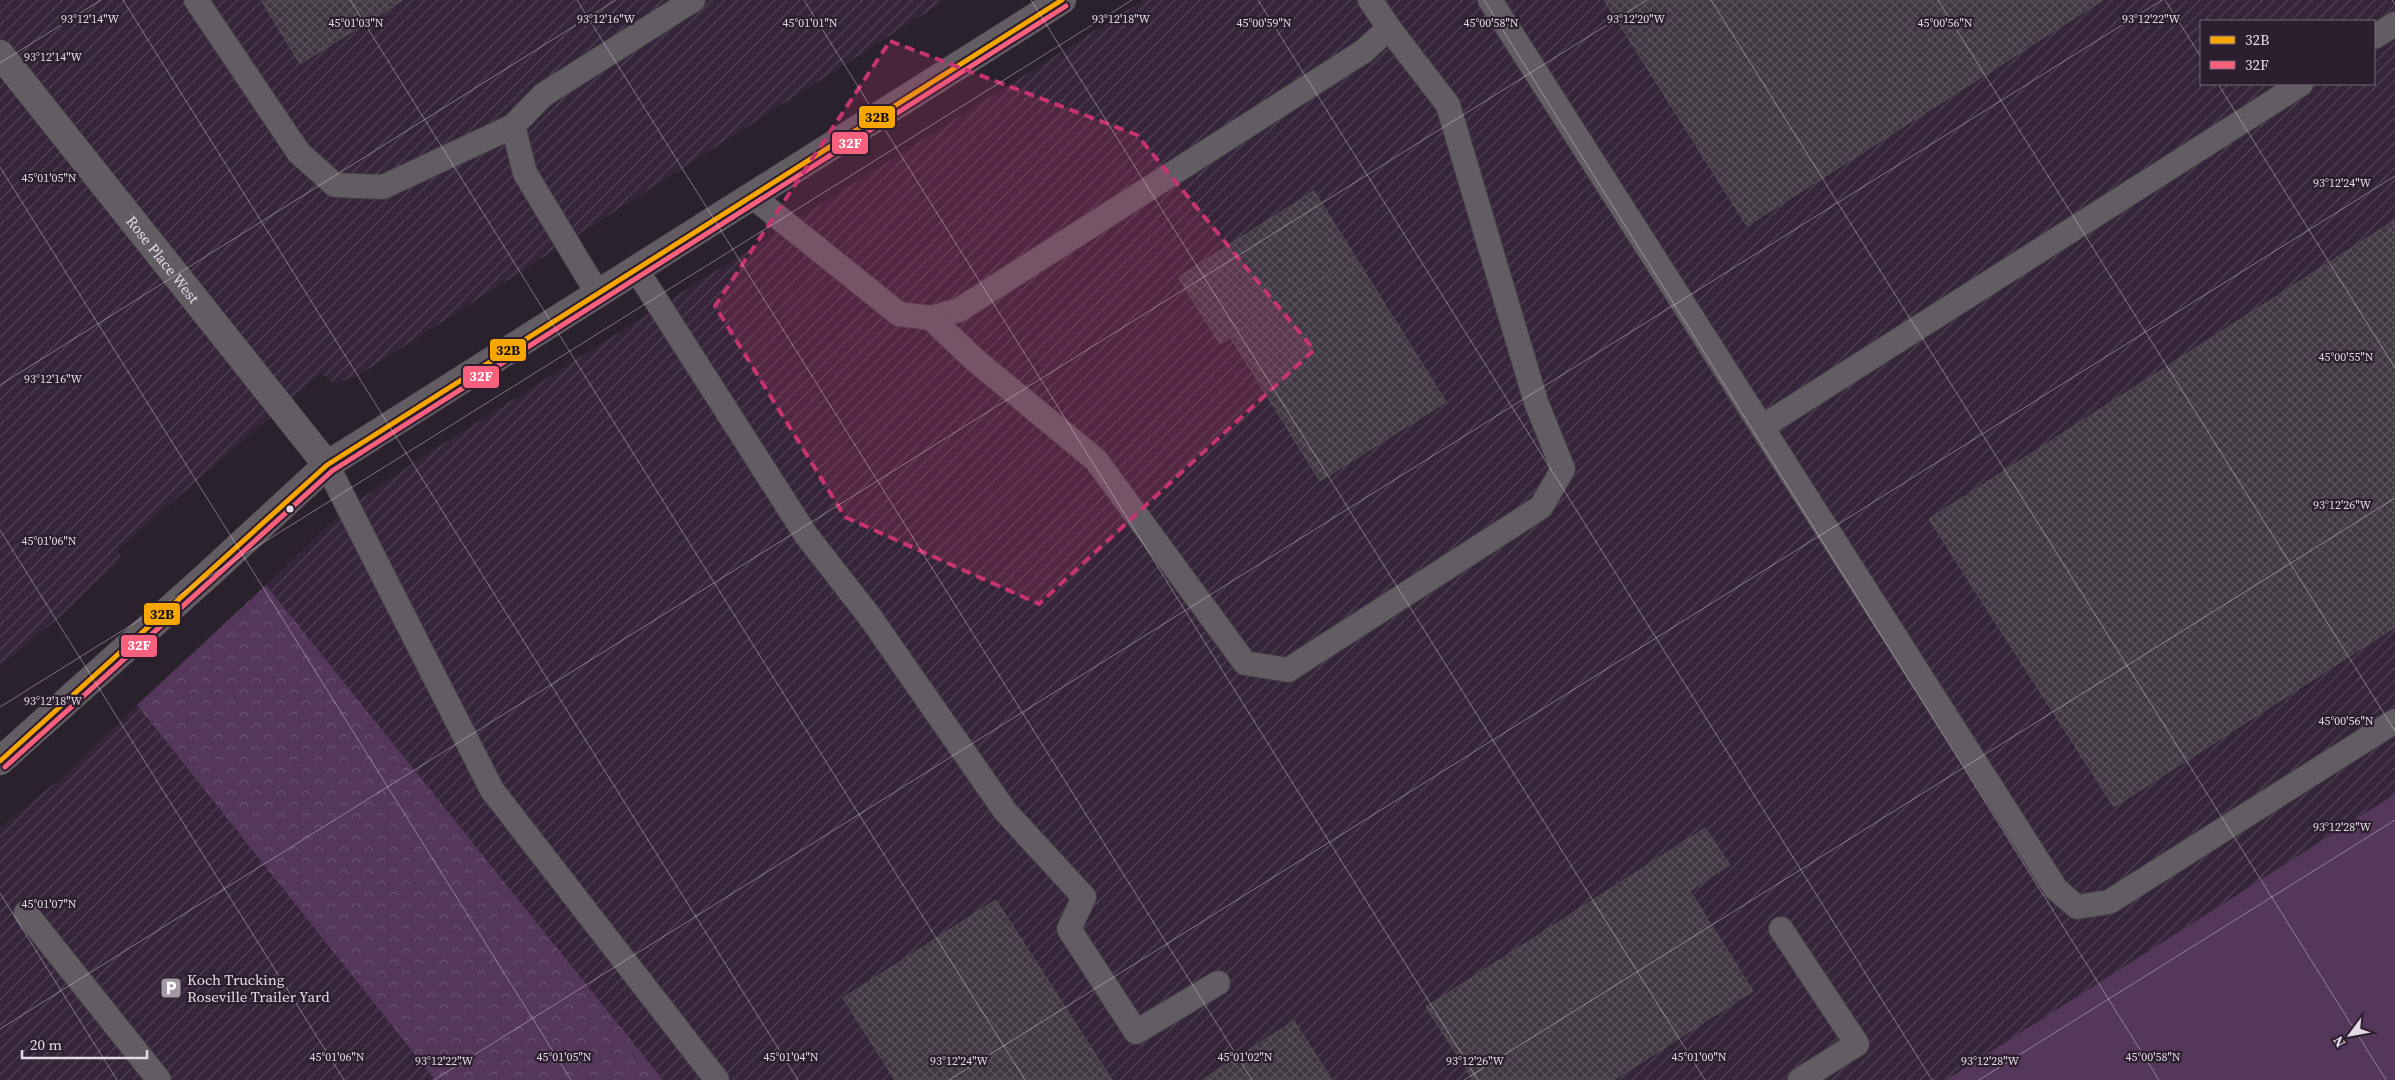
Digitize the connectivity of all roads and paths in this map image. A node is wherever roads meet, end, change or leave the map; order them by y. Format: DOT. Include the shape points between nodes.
graph roads {
  1 [pos="196,0"];
  2 [pos="693,0"];
  3 [pos="1062,0"];
  4 [pos="1370,0"];
  5 [pos="1490,0"];
  6 [pos="2395,24"];
  7 [pos="1390,28"];
  8 [pos="2375,36"];
  9 [pos="0,54"];
  10 [pos="2299,85"];
  11 [pos="513,126"];
  12 [pos="752,196"];
  13 [pos="636,269"];
  14 [pos="598,294"];
  15 [pos="931,318"];
  16 [pos="1762,427"];
  17 [pos="327,465"];
  18 [pos="2395,721"];
  19 [pos="0,761"];
  20 [pos="26,913"];
  21 [pos="1781,929"];
  22 [pos="1218,983"];
  23 [pos="160,1080"];
  24 [pos="717,1080"];
  25 [pos="1800,1080"];
  1 -- 11 [label="lane" via="299,153 335,185 383,187"];
  2 -- 11 [label="lane" via="543,95"];
  3 -- 12 [label="street"];
  4 -- 7 [label="lane"];
  5 -- 16 [label="lane"];
  6 -- 8 [label="lane"];
  7 -- 15 [label="lane" via="1364,51 959,310"];
  7 -- 15 [label="lane" via="1448,105 1536,402 1563,469 1541,507 1288,670 1245,663 1096,460 975,360"];
  9 -- 17 [label="street, Rose Place West"];
  10 -- 16 [label="lane"];
  11 -- 14 [label="lane" via="525,173"];
  12 -- 13 [label="street"];
  12 -- 15 [label="lane" via="899,314"];
  13 -- 14 [label="street"];
  13 -- 22 [label="lane" via="806,535 870,618 1004,811 1084,897 1069,930 1136,1032"];
  14 -- 17 [label="street"];
  16 -- 18 [label="lane" via="2056,889 2077,907 2110,902"];
  17 -- 19 [label="street"];
  17 -- 24 [label="lane" via="492,790"];
  20 -- 23 [label="lane"];
  21 -- 25 [label="lane" via="1857,1044"];
}
